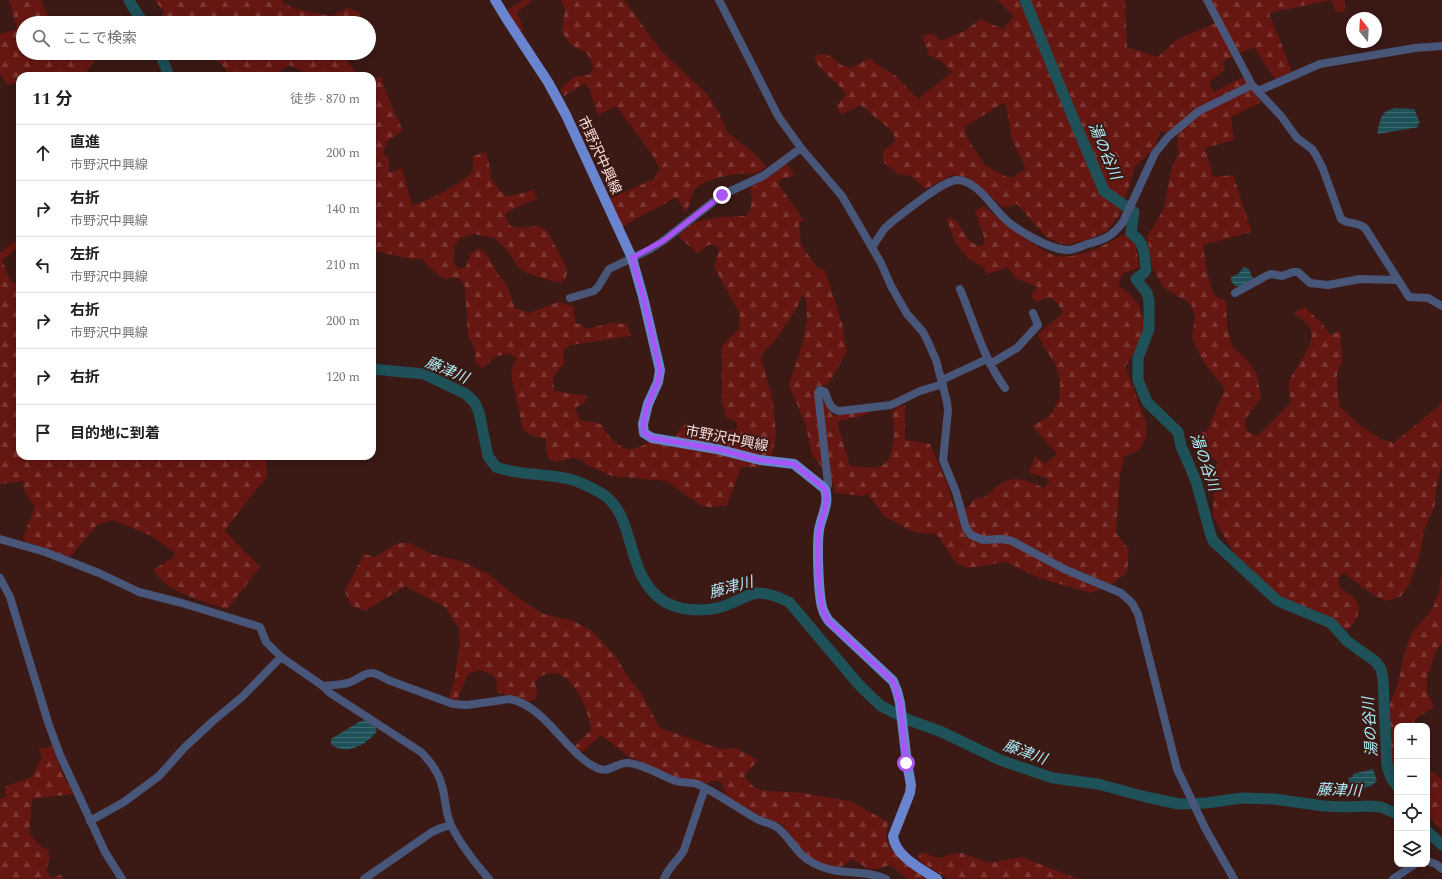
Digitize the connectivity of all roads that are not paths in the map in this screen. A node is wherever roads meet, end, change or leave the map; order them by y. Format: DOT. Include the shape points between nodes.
graph roads {
  1 [pos="495,0"];
  2 [pos="719,0"];
  3 [pos="1207,0"];
  4 [pos="1442,46"];
  5 [pos="1252,85"];
  6 [pos="1258,91"];
  7 [pos="801,148"];
  8 [pos="872,247"];
  9 [pos="632,258"];
  10 [pos="1398,280"];
  11 [pos="960,289"];
  12 [pos="1235,293"];
  13 [pos="570,298"];
  14 [pos="1442,306"];
  15 [pos="1033,313"];
  16 [pos="989,361"];
  17 [pos="942,382"];
  18 [pos="1005,388"];
  19 [pos="826,493"];
  20 [pos="0,539"];
  21 [pos="0,578"];
  22 [pos="281,657"];
  23 [pos="323,686"];
  24 [pos="705,788"];
  25 [pos="90,821"];
  26 [pos="451,825"];
  27 [pos="1430,862"];
  28 [pos="1411,867"];
  29 [pos="1442,869"];
  30 [pos="122,879"];
  31 [pos="364,879"];
  32 [pos="489,879"];
  33 [pos="664,879"];
  34 [pos="886,879"];
  35 [pos="937,879"];
  36 [pos="1234,879"];
  37 [pos="1393,879"];
  1 -- 9 [label="main road, 市野沢中興線" via="548,82 566,115"];
  2 -- 7 [label="street" via="778,116"];
  3 -- 5 [label="street"];
  4 -- 6 [label="street" via="1320,64"];
  5 -- 6 [label="street"];
  5 -- 8 [label="street" via="1199,111 1168,137 1155,153 1123,222 1106,239 1070,251 1058,250 1018,229 974,186 958,180 944,184 893,221"];
  6 -- 10 [label="street" via="1297,138 1316,155 1341,219 1365,228"];
  7 -- 8 [label="street" via="842,196"];
  7 -- 9 [label="street" via="763,176 722,195 663,241"];
  8 -- 17 [label="street" via="907,314 923,332 936,360"];
  9 -- 13 [label="street" via="609,269 594,291"];
  9 -- 19 [label="main road, 市野沢中興線" via="660,370 658,382 648,404 643,424 644,433 652,438 717,449 760,460 794,464 824,488"];
  10 -- 12 [label="street" via="1360,279 1328,285 1310,283 1298,272 1293,272 1282,276 1271,274"];
  10 -- 14 [label="street" via="1409,298 1428,298"];
  11 -- 16 [label="street"];
  15 -- 16 [label="street" via="1038,325 1030,334 1017,348"];
  16 -- 17 [label="street"];
  16 -- 18 [label="street"];
  17 -- 19 [label="street" via="891,405 840,411 831,407 825,392 820,390 818,398 828,484"];
  17 -- 36 [label="street" via="948,411 943,460 956,492 966,528 971,535 983,540 1012,541 1064,569 1121,593 1132,603 1138,614 1181,780"];
  19 -- 35 [label="main road" via="827,500 819,531 823,610 828,621 893,681 900,703 906,763 911,785 893,836 894,843 905,857"];
  20 -- 22 [label="street" via="98,572 139,592 260,627 266,642"];
  21 -- 25 [label="street" via="10,597 60,755"];
  22 -- 23 [label="street"];
  22 -- 25 [label="street" via="242,697 185,747 159,776 124,802"];
  23 -- 24 [label="street" via="348,683 363,674 374,673 453,704 516,700 531,709 578,754 598,768 609,770 628,762 678,782"];
  23 -- 26 [label="street" via="421,752 430,761 442,785"];
  24 -- 33 [label="street" via="684,850"];
  24 -- 34 [label="street" via="779,829 796,850 812,862 833,870 872,874"];
  25 -- 30 [label="street"];
  26 -- 31 [label="street" via="432,832"];
  26 -- 32 [label="street"];
  27 -- 29 [label="street"];
  28 -- 37 [label="street"];
}
